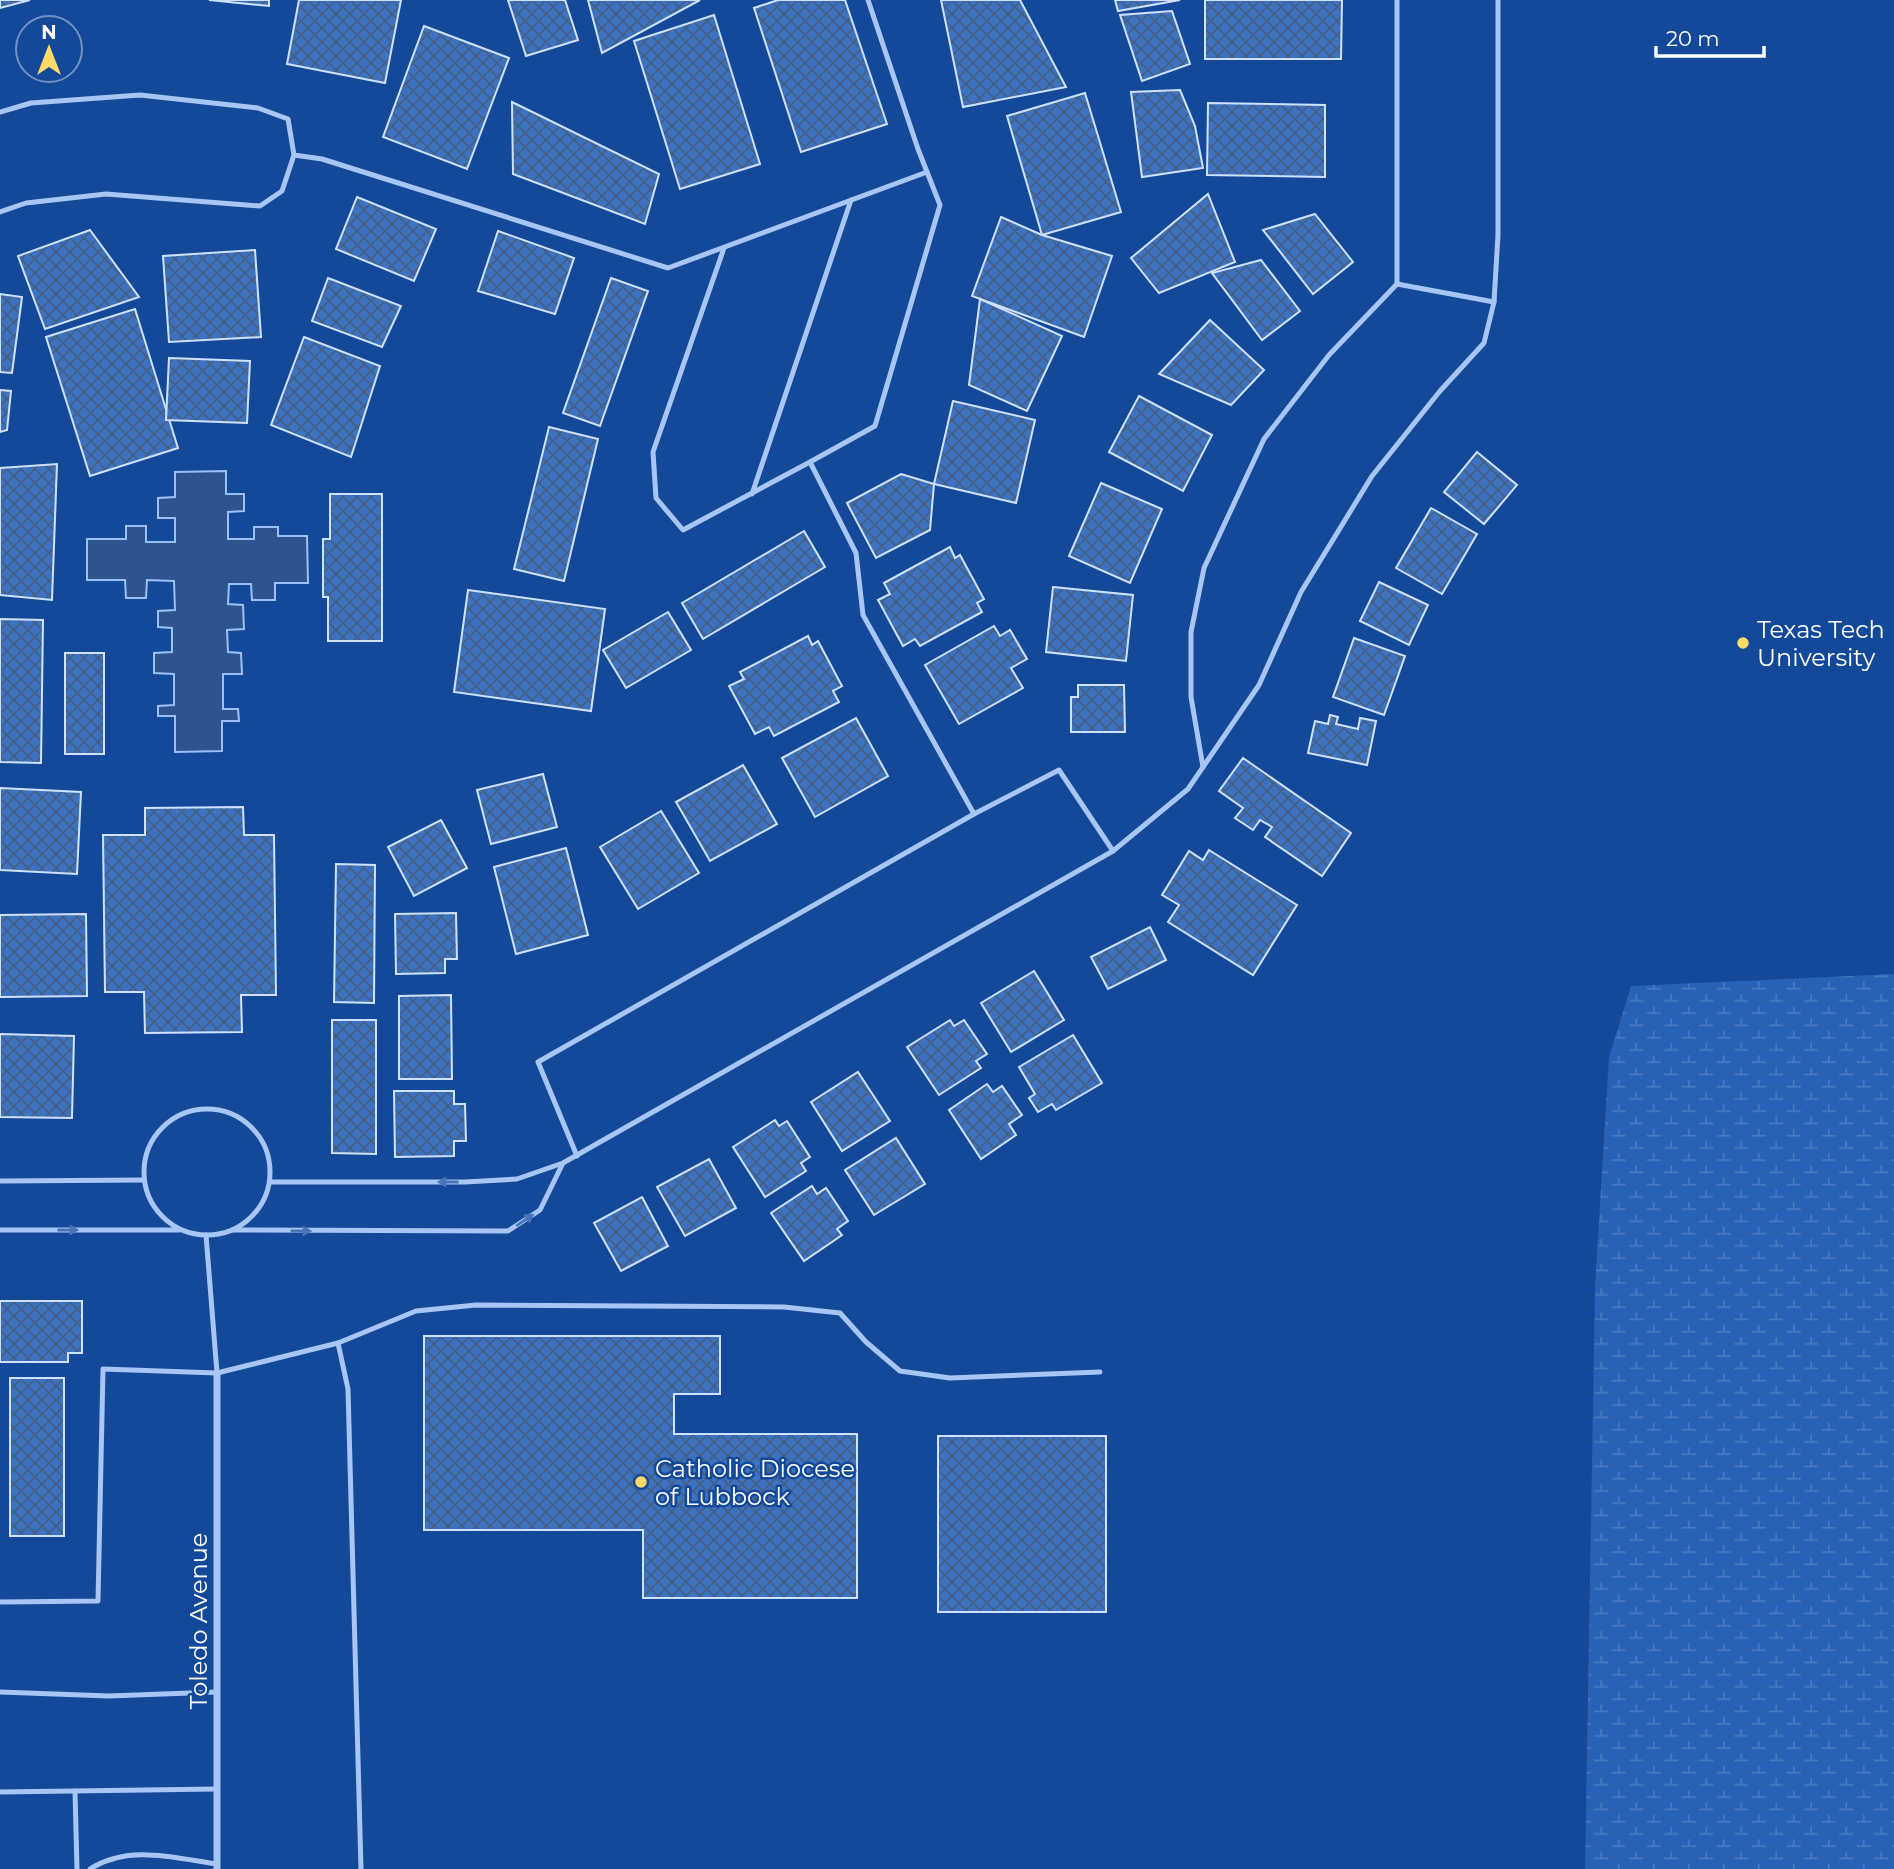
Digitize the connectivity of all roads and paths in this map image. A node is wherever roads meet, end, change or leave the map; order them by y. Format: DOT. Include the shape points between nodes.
graph roads {
  1 [pos="868,0"];
  2 [pos="1397,0"];
  3 [pos="1498,0"];
  4 [pos="0,112"];
  5 [pos="294,155"];
  6 [pos="927,172"];
  7 [pos="851,200"];
  8 [pos="0,212"];
  9 [pos="724,248"];
  10 [pos="1397,284"];
  11 [pos="1494,302"];
  12 [pos="810,462"];
  13 [pos="752,494"];
  14 [pos="1203,766"];
  15 [pos="974,814"];
  16 [pos="1113,851"];
  17 [pos="577,1156"];
  18 [pos="563,1163"];
  19 [pos="144,1180"];
  20 [pos="0,1181"];
  21 [pos="270,1182"];
  22 [pos="0,1230"];
  23 [pos="181,1230"];
  24 [pos="232,1230"];
  25 [pos="206,1235"];
  26 [pos="338,1343"];
  27 [pos="1100,1372"];
  28 [pos="217,1373"];
  29 [pos="0,1602"];
  30 [pos="0,1692"];
  31 [pos="217,1692"];
  32 [pos="217,1789"];
  33 [pos="75,1791"];
  34 [pos="0,1792"];
  35 [pos="217,1866"];
  36 [pos="77,1869"];
  37 [pos="90,1869"];
  38 [pos="361,1869"];
  1 -- 6 [label="lane"];
  2 -- 10 [label="lane"];
  3 -- 11 [label="lane"];
  4 -- 5 [label="lane" via="31,103 140,95 258,108 288,119"];
  5 -- 8 [label="lane" via="282,191 260,206 106,194 26,203"];
  5 -- 9 [label="lane" via="322,159 668,268"];
  6 -- 7 [label="lane"];
  6 -- 12 [label="lane" via="940,205 875,426"];
  7 -- 9 [label="lane"];
  7 -- 13 [label="lane"];
  9 -- 13 [label="lane" via="653,452 656,498 683,530"];
  10 -- 11 [label="lane"];
  10 -- 14 [label="lane" via="1329,355 1264,439 1204,568 1191,632 1191,697"];
  11 -- 14 [label="lane" via="1484,342 1372,476 1301,593 1259,685"];
  12 -- 13 [label="lane"];
  12 -- 15 [label="lane" via="856,553 863,615"];
  14 -- 16 [label="lane" via="1188,789"];
  15 -- 16 [label="lane" via="1059,770"];
  15 -- 17 [label="lane" via="538,1062"];
  16 -- 17 [label="lane"];
  17 -- 18 [label="lane"];
  18 -- 21 [label="lane, one-way" via="517,1179"];
  24 -- 18 [label="lane, one-way" via="508,1231 540,1210"];
  19 -- 20 [label="lane"];
  19 -- 21 [label="lane" via="146,1153 155,1134 170,1119 211,1109 250,1124 270,1161"];
  19 -- 23 [label="lane" via="157,1212"];
  21 -- 24 [label="lane" via="251,1219"];
  22 -- 23 [label="lane, one-way"];
  23 -- 25 [label="lane"];
  24 -- 25 [label="lane"];
  25 -- 28 [label="lane"];
  26 -- 27 [label="lane" via="416,1311 476,1305 784,1307 840,1313 900,1371 950,1378"];
  26 -- 28 [label="lane"];
  26 -- 38 [label="lane" via="348,1389"];
  28 -- 29 [label="lane" via="103,1369 98,1601"];
  28 -- 31 [label="street, Toledo Avenue"];
  30 -- 31 [label="lane" via="109,1696"];
  31 -- 32 [label="street, Toledo Avenue"];
  32 -- 33 [label="lane"];
  32 -- 35 [label="street, Toledo Avenue"];
  33 -- 34 [label="lane"];
  33 -- 36 [label="lane"];
  35 -- 37 [label="lane" via="133,1853"];
}
